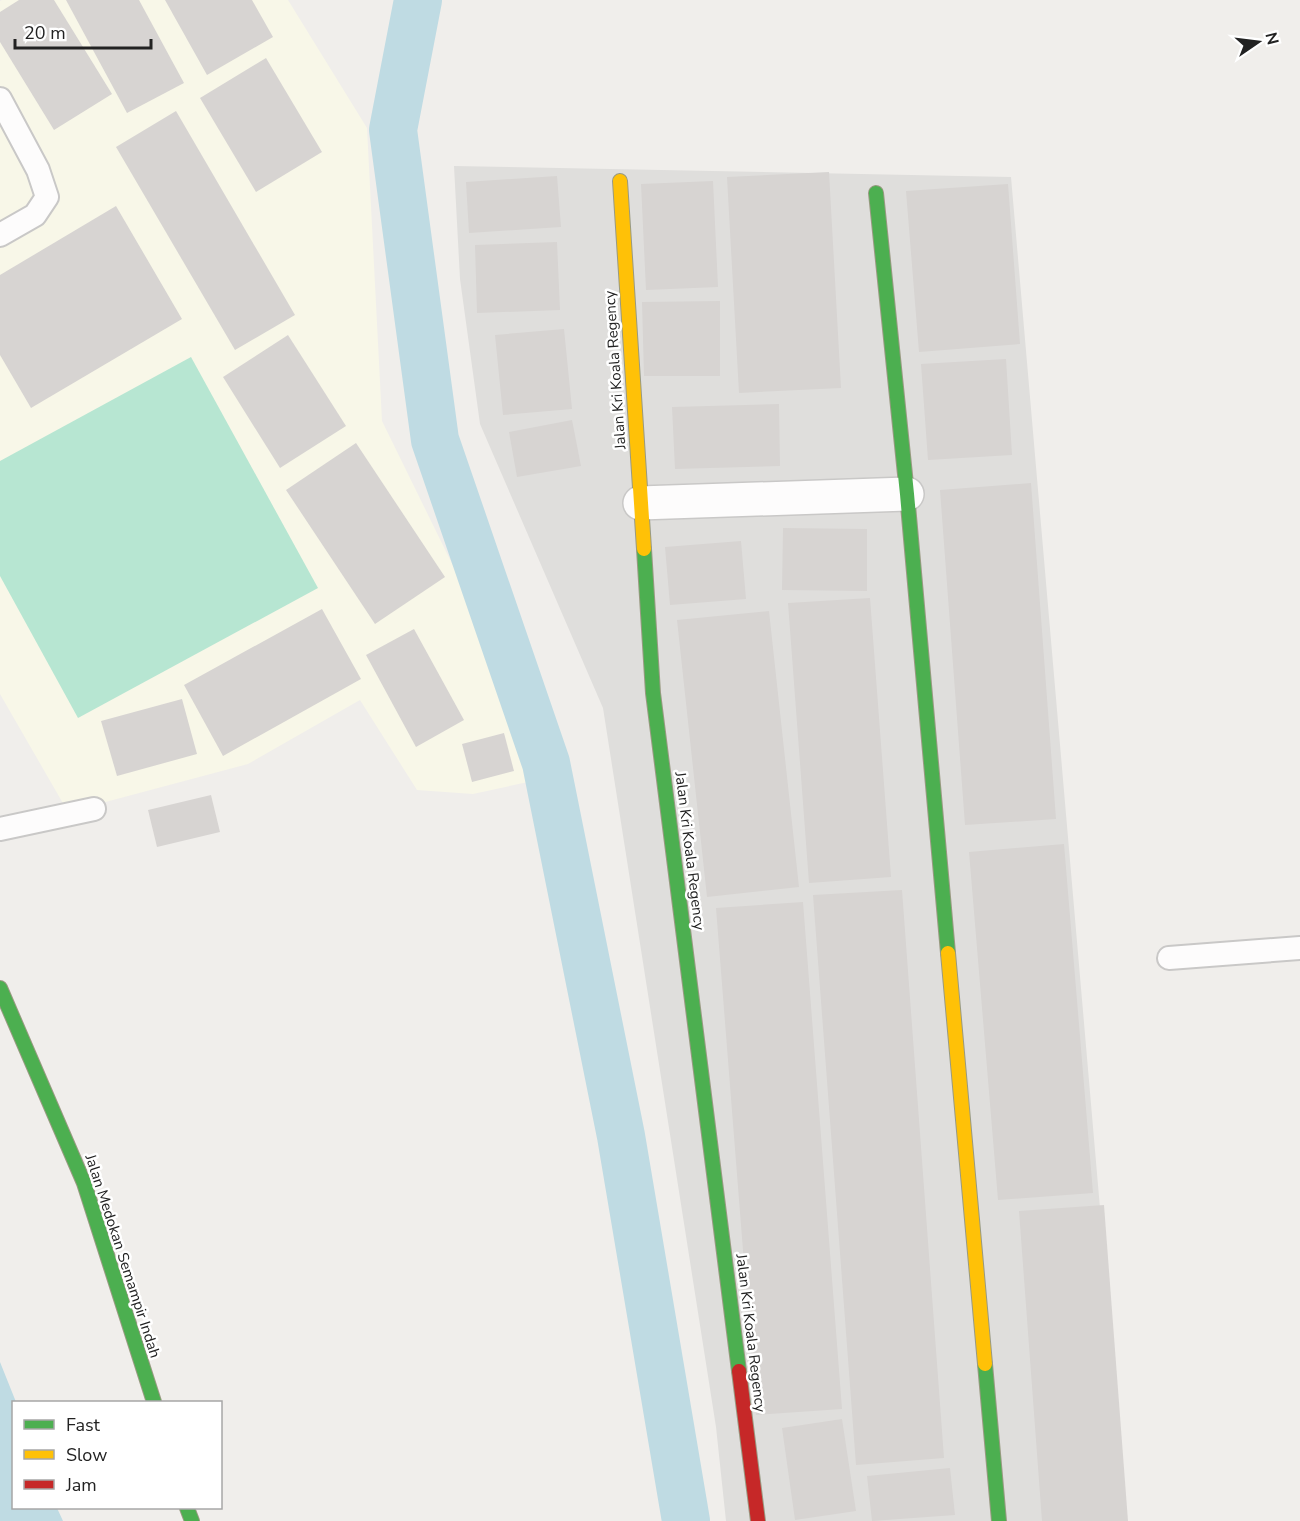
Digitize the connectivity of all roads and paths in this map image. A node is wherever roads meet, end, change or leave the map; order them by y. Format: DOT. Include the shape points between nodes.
graph roads {
  1 [pos="0,99"];
  2 [pos="620,182"];
  3 [pos="876,193"];
  4 [pos="0,235"];
  5 [pos="907,494"];
  6 [pos="640,503"];
  7 [pos="94,809"];
  8 [pos="0,829"];
  9 [pos="1300,948"];
  10 [pos="1169,958"];
  11 [pos="0,988"];
  12 [pos="154,1401"];
  13 [pos="758,1521"];
  14 [pos="999,1521"];
  1 -- 4 [label="lane" via="38,170 47,197 35,215"];
  2 -- 6 [label="street, Jalan Kri Koala Regency"];
  3 -- 5 [label="street"];
  5 -- 6 [label="street"];
  5 -- 14 [label="street"];
  6 -- 13 [label="street, Jalan Kri Koala Regency" via="653,693"];
  7 -- 8 [label="lane"];
  9 -- 10 [label="lane"];
  11 -- 12 [label="street, Jalan Medokan Semampir Indah" via="84,1183"];
}
